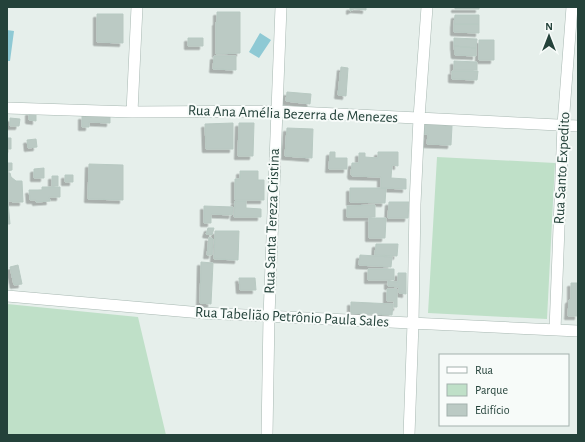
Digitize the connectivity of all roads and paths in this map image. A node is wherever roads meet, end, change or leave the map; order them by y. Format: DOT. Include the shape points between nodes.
graph roads {
  1 [pos="137,7"];
  2 [pos="281,7"];
  3 [pos="427,7"];
  4 [pos="572,7"];
  5 [pos="7,108"];
  6 [pos="276,111"];
  7 [pos="132,112"];
  8 [pos="419,118"];
  9 [pos="563,125"];
  10 [pos="578,126"];
  11 [pos="7,296"];
  12 [pos="268,316"];
  13 [pos="413,323"];
  14 [pos="554,330"];
  15 [pos="578,331"];
  16 [pos="267,435"];
  17 [pos="409,435"];
  1 -- 7 [label="street"];
  2 -- 6 [label="street, Rua Santa Tereza Cristina"];
  3 -- 8 [label="street"];
  4 -- 9 [label="street, Rua Santo Expedito"];
  5 -- 7 [label="street, Rua Ana Amélia Bezerra de Menezes"];
  6 -- 7 [label="street, Rua Ana Amélia Bezerra de Menezes"];
  6 -- 8 [label="street, Rua Ana Amélia Bezerra de Menezes"];
  6 -- 12 [label="street, Rua Santa Tereza Cristina"];
  8 -- 9 [label="street, Rua Ana Amélia Bezerra de Menezes"];
  8 -- 13 [label="street"];
  9 -- 10 [label="street, Rua Ana Amélia Bezerra de Menezes"];
  9 -- 14 [label="street, Rua Santo Expedito"];
  11 -- 12 [label="street, Rua Tabelião Petrônio Paula Sales" via="202,313"];
  12 -- 13 [label="street, Rua Tabelião Petrônio Paula Sales"];
  12 -- 16 [label="street, Rua Santa Tereza Cristina"];
  13 -- 14 [label="street, Rua Tabelião Petrônio Paula Sales"];
  13 -- 17 [label="street"];
  14 -- 15 [label="street, Rua Tabelião Petrônio Paula Sales"];
}
